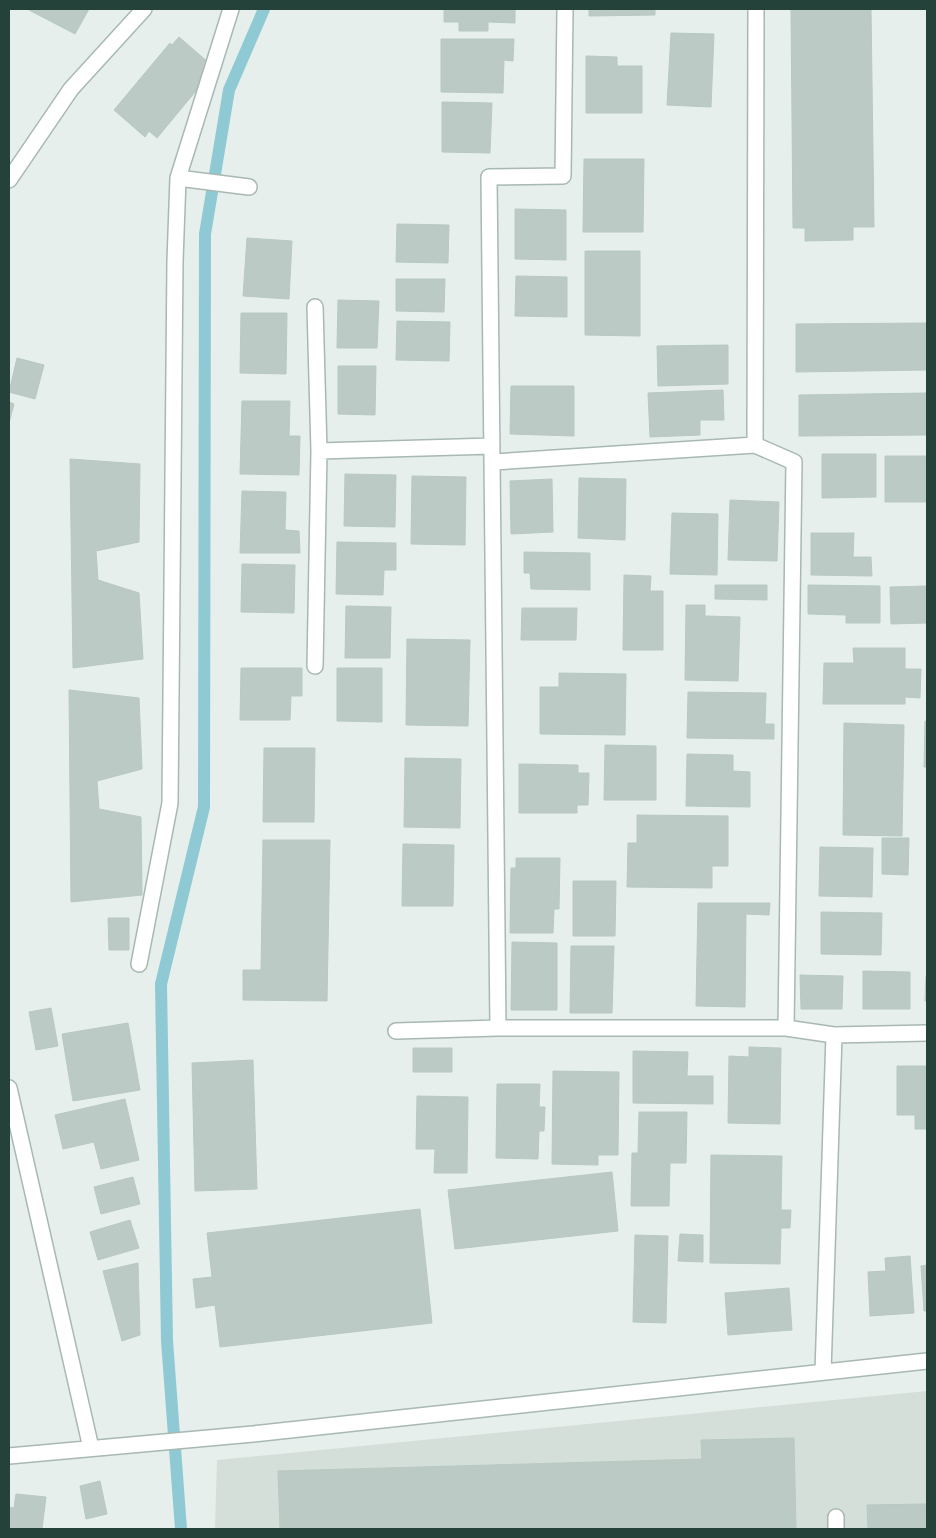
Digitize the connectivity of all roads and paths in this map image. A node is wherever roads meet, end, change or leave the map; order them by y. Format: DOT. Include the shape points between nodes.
graph roads {
  1 [pos="144,9"];
  2 [pos="231,9"];
  3 [pos="565,9"];
  4 [pos="756,9"];
  5 [pos="178,178"];
  6 [pos="9,180"];
  7 [pos="249,187"];
  8 [pos="315,307"];
  9 [pos="492,446"];
  10 [pos="755,446"];
  11 [pos="319,451"];
  12 [pos="493,462"];
  13 [pos="314,666"];
  14 [pos="139,964"];
  15 [pos="498,1028"];
  16 [pos="786,1028"];
  17 [pos="396,1032"];
  18 [pos="927,1032"];
  19 [pos="834,1035"];
  20 [pos="9,1088"];
  21 [pos="14,1144"];
  22 [pos="927,1361"];
  23 [pos="823,1372"];
  24 [pos="90,1448"];
  25 [pos="9,1456"];
  1 -- 6 [label="street" via="71,89"];
  2 -- 5 [label="street"];
  3 -- 9 [label="street" via="563,176 489,177"];
  4 -- 10 [label="street"];
  5 -- 7 [label="street"];
  5 -- 14 [label="street" via="170,803"];
  8 -- 11 [label="street"];
  9 -- 11 [label="street"];
  9 -- 12 [label="street"];
  10 -- 12 [label="street"];
  10 -- 16 [label="street" via="794,462"];
  11 -- 13 [label="street"];
  12 -- 15 [label="street"];
  15 -- 16 [label="street"];
  15 -- 17 [label="street"];
  16 -- 19 [label="street"];
  18 -- 19 [label="street"];
  19 -- 23 [label="street"];
  20 -- 21 [label="street"];
  21 -- 24 [label="street"];
  22 -- 23 [label="street"];
  23 -- 24 [label="street" via="253,1434"];
  24 -- 25 [label="street"];
}
